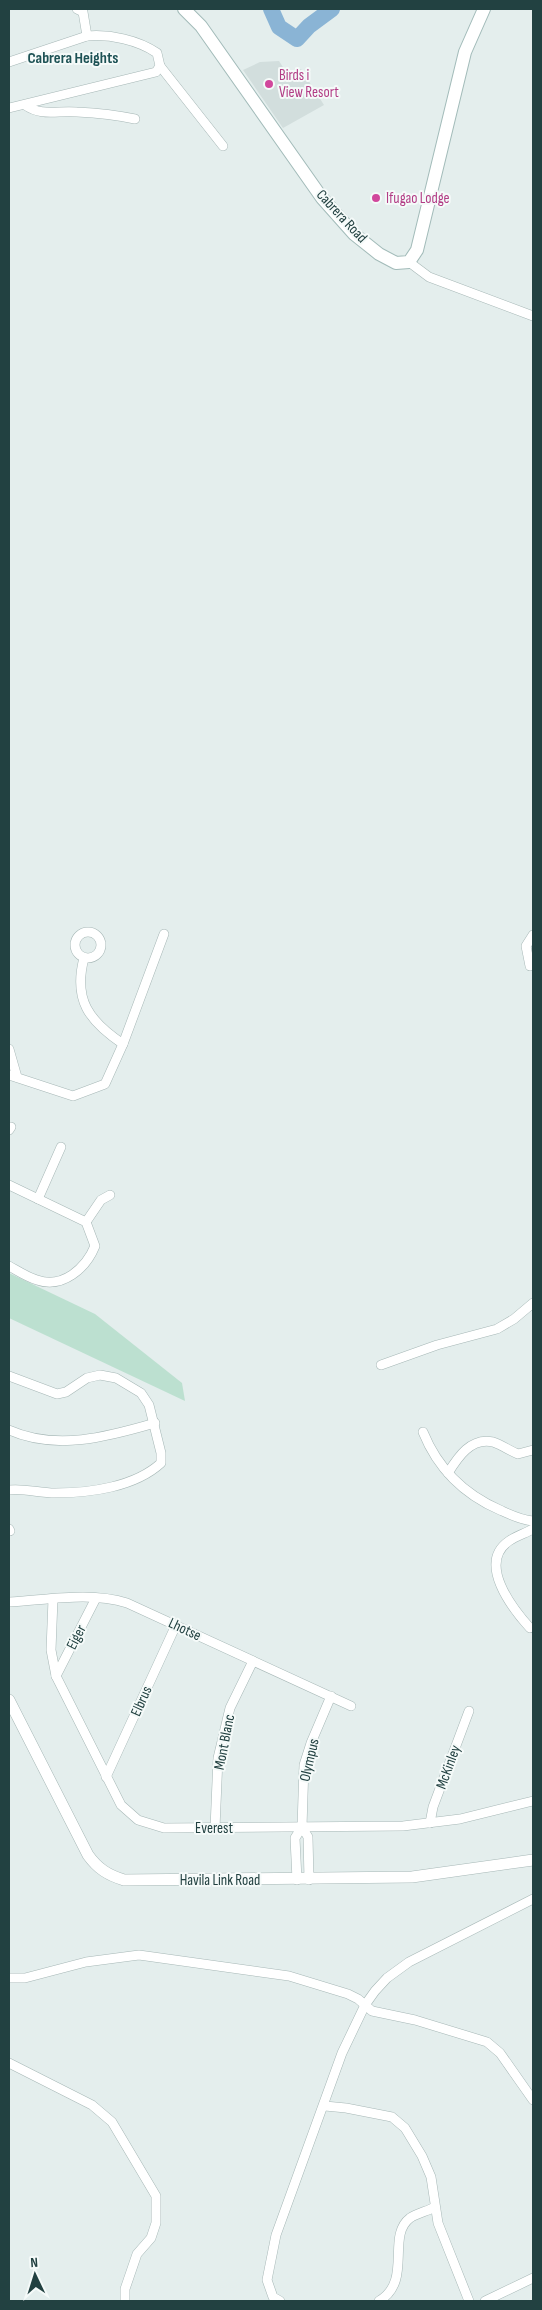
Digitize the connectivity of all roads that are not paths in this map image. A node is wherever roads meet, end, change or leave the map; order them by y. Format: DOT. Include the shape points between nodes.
graph roads {
  1 [pos="184,9"];
  2 [pos="484,9"];
  3 [pos="82,10"];
  4 [pos="87,36"];
  5 [pos="9,62"];
  6 [pos="160,66"];
  7 [pos="24,105"];
  8 [pos="9,108"];
  9 [pos="135,119"];
  10 [pos="223,146"];
  11 [pos="409,262"];
  12 [pos="533,316"];
  13 [pos="164,934"];
  14 [pos="533,935"];
  15 [pos="84,958"];
  16 [pos="533,965"];
  17 [pos="123,1044"];
  18 [pos="9,1049"];
  19 [pos="13,1076"];
  20 [pos="61,1146"];
  21 [pos="9,1185"];
  22 [pos="110,1195"];
  23 [pos="38,1199"];
  24 [pos="86,1222"];
  25 [pos="9,1266"];
  26 [pos="533,1303"];
  27 [pos="381,1366"];
  28 [pos="9,1376"];
  29 [pos="155,1423"];
  30 [pos="9,1430"];
  31 [pos="423,1432"];
  32 [pos="533,1450"];
  33 [pos="448,1473"];
  34 [pos="9,1490"];
  35 [pos="533,1521"];
  36 [pos="533,1529"];
  37 [pos="96,1598"];
  38 [pos="53,1599"];
  39 [pos="9,1602"];
  40 [pos="176,1625"];
  41 [pos="530,1628"];
  42 [pos="253,1660"];
  43 [pos="56,1676"];
  44 [pos="331,1696"];
  45 [pos="9,1700"];
  46 [pos="351,1706"];
  47 [pos="469,1711"];
  48 [pos="106,1777"];
  49 [pos="533,1801"];
  50 [pos="430,1823"];
  51 [pos="302,1827"];
  52 [pos="215,1828"];
  53 [pos="533,1860"];
  54 [pos="297,1880"];
  55 [pos="309,1880"];
  56 [pos="533,1899"];
  57 [pos="9,1978"];
  58 [pos="366,2005"];
  59 [pos="9,2063"];
  60 [pos="533,2100"];
  61 [pos="325,2106"];
  62 [pos="435,2208"];
  63 [pos="533,2278"];
  64 [pos="125,2301"];
  65 [pos="280,2301"];
  66 [pos="379,2301"];
  67 [pos="469,2301"];
  68 [pos="485,2301"];
  1 -- 11 [label="main road, Cabrera Road" via="201,26 322,198 354,234 396,263"];
  2 -- 11 [label="main road" via="465,52 417,250"];
  3 -- 4 [label="street"];
  4 -- 5 [label="street"];
  4 -- 6 [label="street" via="100,35 145,45 157,53"];
  6 -- 7 [label="street" via="156,72"];
  6 -- 10 [label="street"];
  7 -- 8 [label="street"];
  7 -- 9 [label="street" via="34,112 107,114"];
  11 -- 12 [label="street" via="429,277"];
  13 -- 17 [label="street"];
  14 -- 16 [label="street" via="526,946 530,966"];
  15 -- 17 [label="street" via="80,984 83,1002 103,1031"];
  17 -- 19 [label="street" via="105,1084 73,1096"];
  18 -- 19 [label="street"];
  20 -- 23 [label="street"];
  21 -- 23 [label="street"];
  22 -- 24 [label="street" via="101,1200"];
  23 -- 24 [label="street"];
  24 -- 25 [label="street" via="94,1246 89,1259 64,1280 38,1280"];
  26 -- 27 [label="street" via="496,1329 437,1345"];
  28 -- 29 [label="street" via="57,1394 87,1378 100,1375 116,1378 141,1392"];
  29 -- 30 [label="street" via="116,1435 81,1440 46,1441"];
  29 -- 34 [label="street" via="161,1463 150,1473 95,1490 54,1493"];
  31 -- 33 [label="street" via="431,1452"];
  32 -- 33 [label="street" via="518,1454 495,1443 474,1444 462,1453"];
  33 -- 35 [label="street" via="456,1484 484,1503 520,1519"];
  36 -- 41 [label="street" via="508,1541 500,1551 496,1568 499,1584"];
  37 -- 38 [label="street, Lhotse"];
  37 -- 40 [label="street, Lhotse" via="113,1598"];
  37 -- 43 [label="street, Eiger"];
  38 -- 39 [label="street, Lhotse"];
  38 -- 43 [label="street, Everest" via="51,1650"];
  40 -- 42 [label="street, Lhotse"];
  40 -- 48 [label="street, Elbrus"];
  42 -- 44 [label="street, Lhotse"];
  42 -- 52 [label="street, Mont Blanc" via="230,1708 218,1758"];
  43 -- 48 [label="street, Everest"];
  44 -- 46 [label="street, Lhotse"];
  44 -- 51 [label="street, Olympus" via="304,1765"];
  45 -- 54 [label="street, Havila Link Road" via="88,1856 107,1874 124,1880"];
  47 -- 50 [label="street, McKinley" via="460,1721"];
  48 -- 52 [label="street, Everest" via="121,1804 138,1820 164,1828"];
  49 -- 50 [label="street, Everest"];
  50 -- 51 [label="street, Everest"];
  51 -- 52 [label="street, Everest"];
  51 -- 54 [label="street" via="295,1838"];
  51 -- 55 [label="street" via="308,1837"];
  53 -- 55 [label="street, Havila Link Road" via="412,1878"];
  54 -- 55 [label="street, Havila Link Road"];
  56 -- 58 [label="street" via="409,1962 387,1978"];
  57 -- 58 [label="street" via="25,1978 86,1962 139,1955 289,1976 348,1994"];
  58 -- 60 [label="street" via="372,2011 416,2020 486,2042 500,2053"];
  58 -- 61 [label="street" via="342,2054"];
  59 -- 64 [label="street" via="92,2105 112,2122 156,2196 156,2223 151,2238 137,2254 125,2289"];
  61 -- 62 [label="street" via="392,2117 405,2128 431,2177"];
  61 -- 65 [label="street" via="276,2235 267,2280 273,2297"];
  62 -- 66 [label="street" via="410,2218 403,2227 397,2279 388,2296"];
  62 -- 67 [label="street" via="444,2242"];
  63 -- 68 [label="street"];
}
